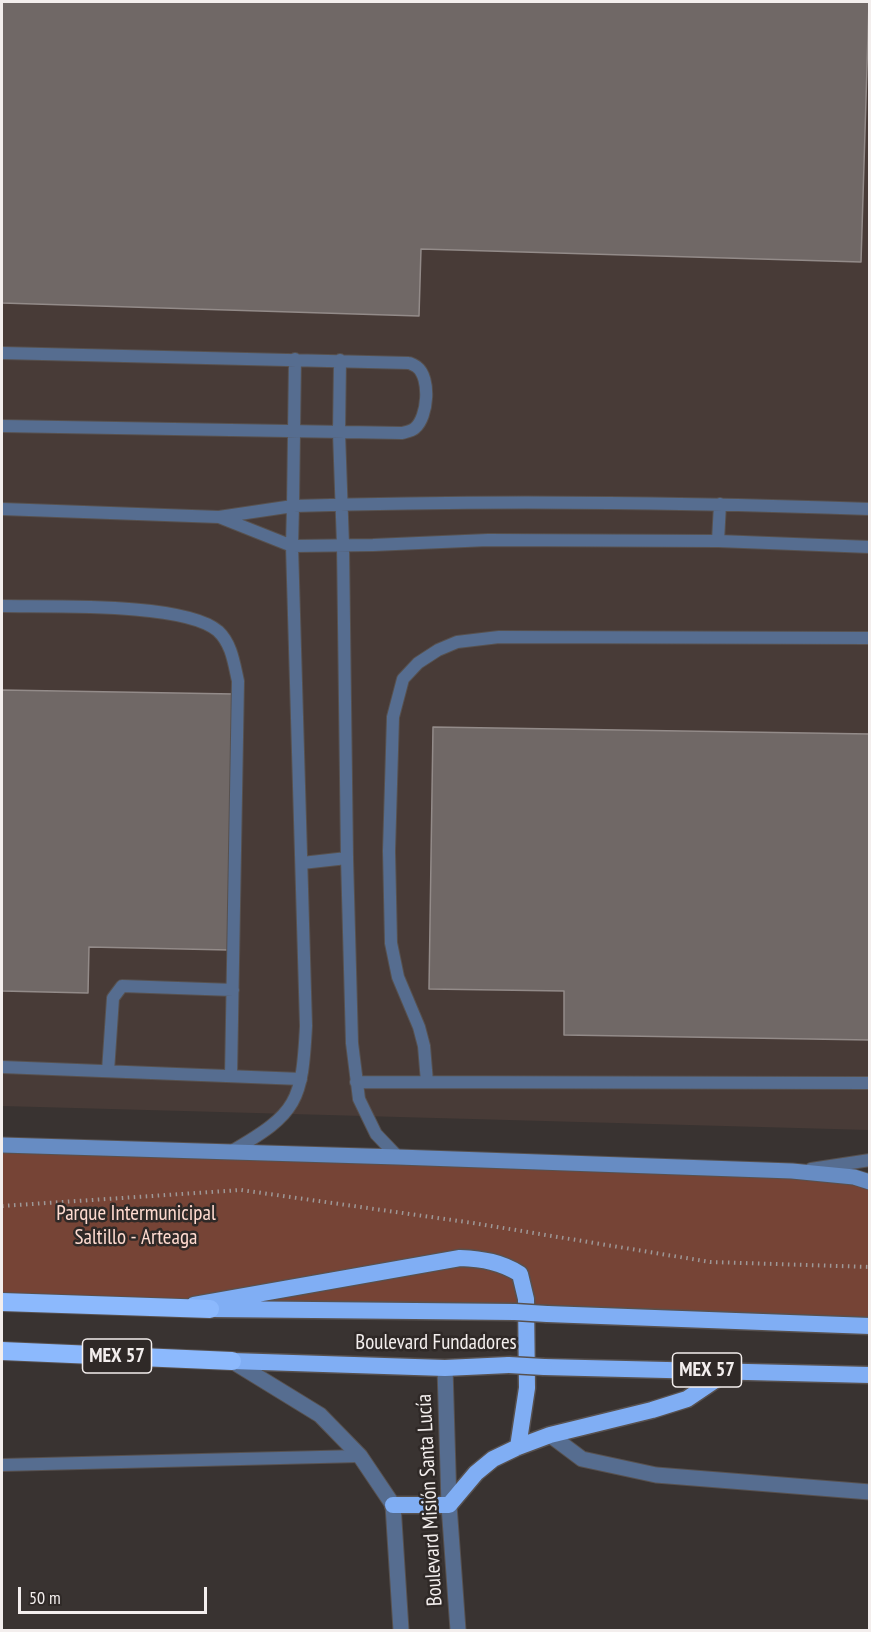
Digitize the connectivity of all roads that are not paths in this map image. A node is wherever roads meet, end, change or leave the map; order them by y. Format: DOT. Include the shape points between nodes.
graph roads {
  1 [pos="2,353"];
  2 [pos="295,359"];
  3 [pos="340,360"];
  4 [pos="2,426"];
  5 [pos="295,432"];
  6 [pos="339,433"];
  7 [pos="720,504"];
  8 [pos="342,505"];
  9 [pos="293,506"];
  10 [pos="2,509"];
  11 [pos="870,509"];
  12 [pos="219,517"];
  13 [pos="718,541"];
  14 [pos="343,545"];
  15 [pos="292,546"];
  16 [pos="870,547"];
  17 [pos="2,606"];
  18 [pos="870,638"];
  19 [pos="347,858"];
  20 [pos="302,863"];
  21 [pos="233,990"];
  22 [pos="2,1067"];
  23 [pos="108,1071"];
  24 [pos="231,1077"];
  25 [pos="301,1079"];
  26 [pos="357,1082"];
  27 [pos="427,1082"];
  28 [pos="870,1083"];
  29 [pos="2,1145"];
  30 [pos="232,1152"];
  31 [pos="398,1157"];
  32 [pos="870,1160"];
  33 [pos="792,1171"];
  34 [pos="870,1182"];
  35 [pos="2,1302"];
  36 [pos="176,1308"];
  37 [pos="210,1309"];
  38 [pos="870,1326"];
  39 [pos="2,1351"];
  40 [pos="232,1361"];
  41 [pos="445,1368"];
  42 [pos="730,1370"];
  43 [pos="870,1375"];
  44 [pos="550,1436"];
  45 [pos="518,1447"];
  46 [pos="360,1456"];
  47 [pos="2,1465"];
  48 [pos="870,1492"];
  49 [pos="393,1505"];
  50 [pos="448,1505"];
  51 [pos="401,1630"];
  52 [pos="458,1630"];
  1 -- 2 [label="lane"];
  2 -- 3 [label="lane"];
  2 -- 5 [label="lane"];
  3 -- 6 [label="lane"];
  3 -- 6 [label="lane" via="417,366 426,382 426,400 415,429 402,433"];
  4 -- 5 [label="lane"];
  5 -- 6 [label="lane"];
  5 -- 9 [label="lane"];
  6 -- 8 [label="lane"];
  7 -- 8 [label="lane"];
  7 -- 11 [label="lane"];
  7 -- 13 [label="lane"];
  8 -- 9 [label="lane"];
  8 -- 14 [label="lane"];
  9 -- 12 [label="lane"];
  9 -- 15 [label="lane"];
  10 -- 12 [label="lane"];
  12 -- 15 [label="lane"];
  13 -- 14 [label="lane" via="488,540"];
  13 -- 16 [label="lane"];
  14 -- 15 [label="lane"];
  14 -- 19 [label="lane"];
  15 -- 20 [label="lane"];
  17 -- 21 [label="lane" via="140,609 197,619 218,632 231,650 238,681"];
  18 -- 27 [label="lane" via="499,637 457,642 418,663 403,679 393,717 390,920 393,963 419,1027"];
  19 -- 20 [label="lane"];
  19 -- 26 [label="lane" via="352,1043"];
  20 -- 25 [label="lane" via="306,1026"];
  21 -- 23 [label="lane" via="122,986 113,998"];
  21 -- 24 [label="lane"];
  22 -- 23 [label="lane"];
  23 -- 24 [label="lane"];
  24 -- 25 [label="lane"];
  25 -- 30 [label="lane" via="288,1111 267,1131"];
  26 -- 27 [label="lane"];
  26 -- 31 [label="lane" via="368,1120"];
  27 -- 28 [label="lane"];
  29 -- 30 [label="main road"];
  30 -- 31 [label="main road"];
  31 -- 33 [label="main road"];
  32 -- 33 [label="lane"];
  33 -- 34 [label="main road"];
  35 -- 36 [label="highway, Boulevard Fundadores / MEX 57"];
  36 -- 37 [label="highway, Boulevard Fundadores / MEX 57"];
  36 -- 45 [label="highway" via="460,1258 486,1259 508,1266 520,1274 526,1299 526,1389"];
  37 -- 38 [label="highway, Boulevard Fundadores / MEX 57, bridge" via="515,1312"];
  39 -- 40 [label="highway, Boulevard Fundadores / MEX 57"];
  40 -- 41 [label="highway, Boulevard Fundadores / MEX 57"];
  40 -- 46 [label="street, Boulevard Misión Santa Lucía" via="320,1415"];
  41 -- 42 [label="highway, Boulevard Fundadores / MEX 57, bridge" via="509,1365"];
  41 -- 50 [label="street, Boulevard Misión Santa Lucía"];
  42 -- 43 [label="highway, Boulevard Fundadores / MEX 57"];
  42 -- 44 [label="highway" via="687,1399"];
  44 -- 45 [label="highway"];
  44 -- 48 [label="street" via="582,1459 656,1475"];
  45 -- 50 [label="highway" via="476,1473"];
  46 -- 47 [label="lane"];
  46 -- 49 [label="street, Boulevard Misión Santa Lucía"];
  49 -- 50 [label="highway"];
  49 -- 51 [label="street, Boulevard Misión Santa Lucía"];
  50 -- 52 [label="street, Boulevard Misión Santa Lucía"];
}
